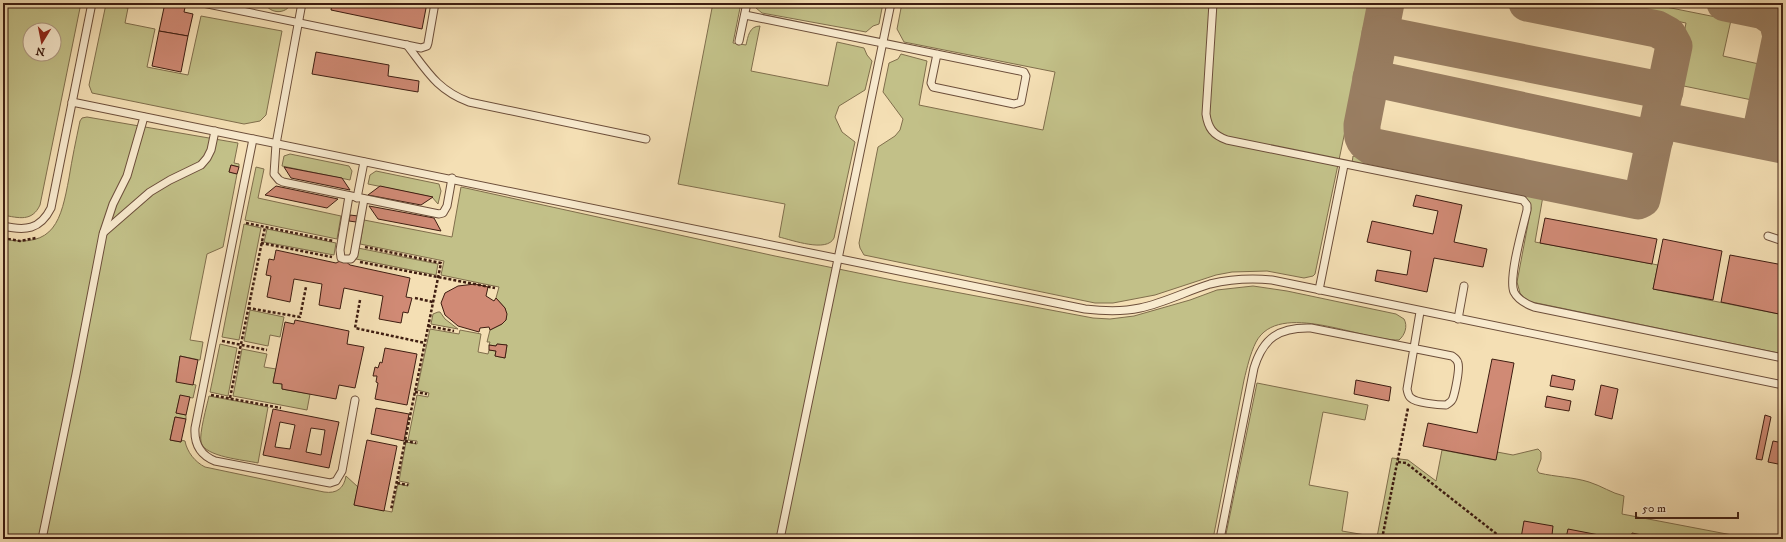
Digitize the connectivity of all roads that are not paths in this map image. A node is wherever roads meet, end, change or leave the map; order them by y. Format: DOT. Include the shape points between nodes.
graph roads {
  1 [pos="92,3"];
  2 [pos="203,3"];
  3 [pos="243,3"];
  4 [pos="302,3"];
  5 [pos="435,3"];
  6 [pos="747,3"];
  7 [pos="891,3"];
  8 [pos="1213,3"];
  9 [pos="242,11"];
  10 [pos="745,15"];
  11 [pos="299,22"];
  12 [pos="739,41"];
  13 [pos="883,44"];
  14 [pos="407,45"];
  15 [pos="937,54"];
  16 [pos="72,102"];
  17 [pos="144,117"];
  18 [pos="215,131"];
  19 [pos="253,139"];
  20 [pos="646,139"];
  21 [pos="276,144"];
  22 [pos="364,162"];
  23 [pos="1344,165"];
  24 [pos="452,178"];
  25 [pos="349,196"];
  26 [pos="361,198"];
  27 [pos="3,226"];
  28 [pos="103,234"];
  29 [pos="1768,236"];
  30 [pos="1783,241"];
  31 [pos="838,258"];
  32 [pos="1464,286"];
  33 [pos="1319,290"];
  34 [pos="1420,312"];
  35 [pos="1458,319"];
  36 [pos="1414,349"];
  37 [pos="1783,358"];
  38 [pos="1783,385"];
  39 [pos="355,400"];
  40 [pos="42,539"];
  41 [pos="780,539"];
  42 [pos="1220,539"];
  1 -- 16 [label="lane"];
  2 -- 9 [label="lane"];
  3 -- 9 [label="lane"];
  4 -- 11 [label="lane"];
  5 -- 14 [label="lane" via="427,46 421,48"];
  6 -- 10 [label="lane"];
  7 -- 13 [label="lane"];
  8 -- 23 [label="lane" via="1206,114 1211,132 1227,140"];
  9 -- 11 [label="lane"];
  10 -- 12 [label="lane"];
  10 -- 13 [label="lane"];
  11 -- 14 [label="lane"];
  11 -- 21 [label="lane"];
  13 -- 15 [label="lane"];
  13 -- 31 [label="lane"];
  14 -- 20 [label="lane" via="436,83 470,102"];
  15 -- 15 [label="lane" via="931,83 933,87 1014,104 1021,102 1026,76 1024,72"];
  16 -- 17 [label="lane"];
  16 -- 27 [label="lane" via="53,202 48,214 40,223 28,228"];
  17 -- 18 [label="lane"];
  17 -- 28 [label="lane" via="127,176 113,204"];
  18 -- 19 [label="lane"];
  18 -- 28 [label="lane" via="211,150 201,165 150,192"];
  19 -- 21 [label="lane"];
  19 -- 39 [label="lane" via="202,393 194,437 196,445 207,458 330,483 336,481 342,472"];
  21 -- 22 [label="lane"];
  21 -- 25 [label="lane" via="274,174 279,180"];
  22 -- 24 [label="lane"];
  22 -- 26 [label="lane"];
  23 -- 33 [label="lane"];
  23 -- 37 [label="lane" via="1526,202 1527,210 1513,286 1515,294 1528,304"];
  24 -- 26 [label="lane" via="447,206 443,213 439,214"];
  24 -- 31 [label="lane"];
  25 -- 26 [label="lane"];
  25 -- 26 [label="lane" via="340,254 345,260 351,259 354,255"];
  28 -- 40 [label="lane"];
  29 -- 30 [label="lane"];
  31 -- 33 [label="lane" via="1103,311 1140,308 1210,284 1241,279 1272,280"];
  31 -- 41 [label="lane"];
  32 -- 35 [label="lane"];
  33 -- 34 [label="lane"];
  34 -- 35 [label="lane"];
  34 -- 36 [label="lane"];
  35 -- 38 [label="lane"];
  36 -- 36 [label="lane" via="1407,389 1410,398 1441,405 1451,403 1459,364 1456,359"];
  36 -- 42 [label="lane" via="1311,328 1295,328 1281,332 1268,341 1259,353 1254,368"];
}
